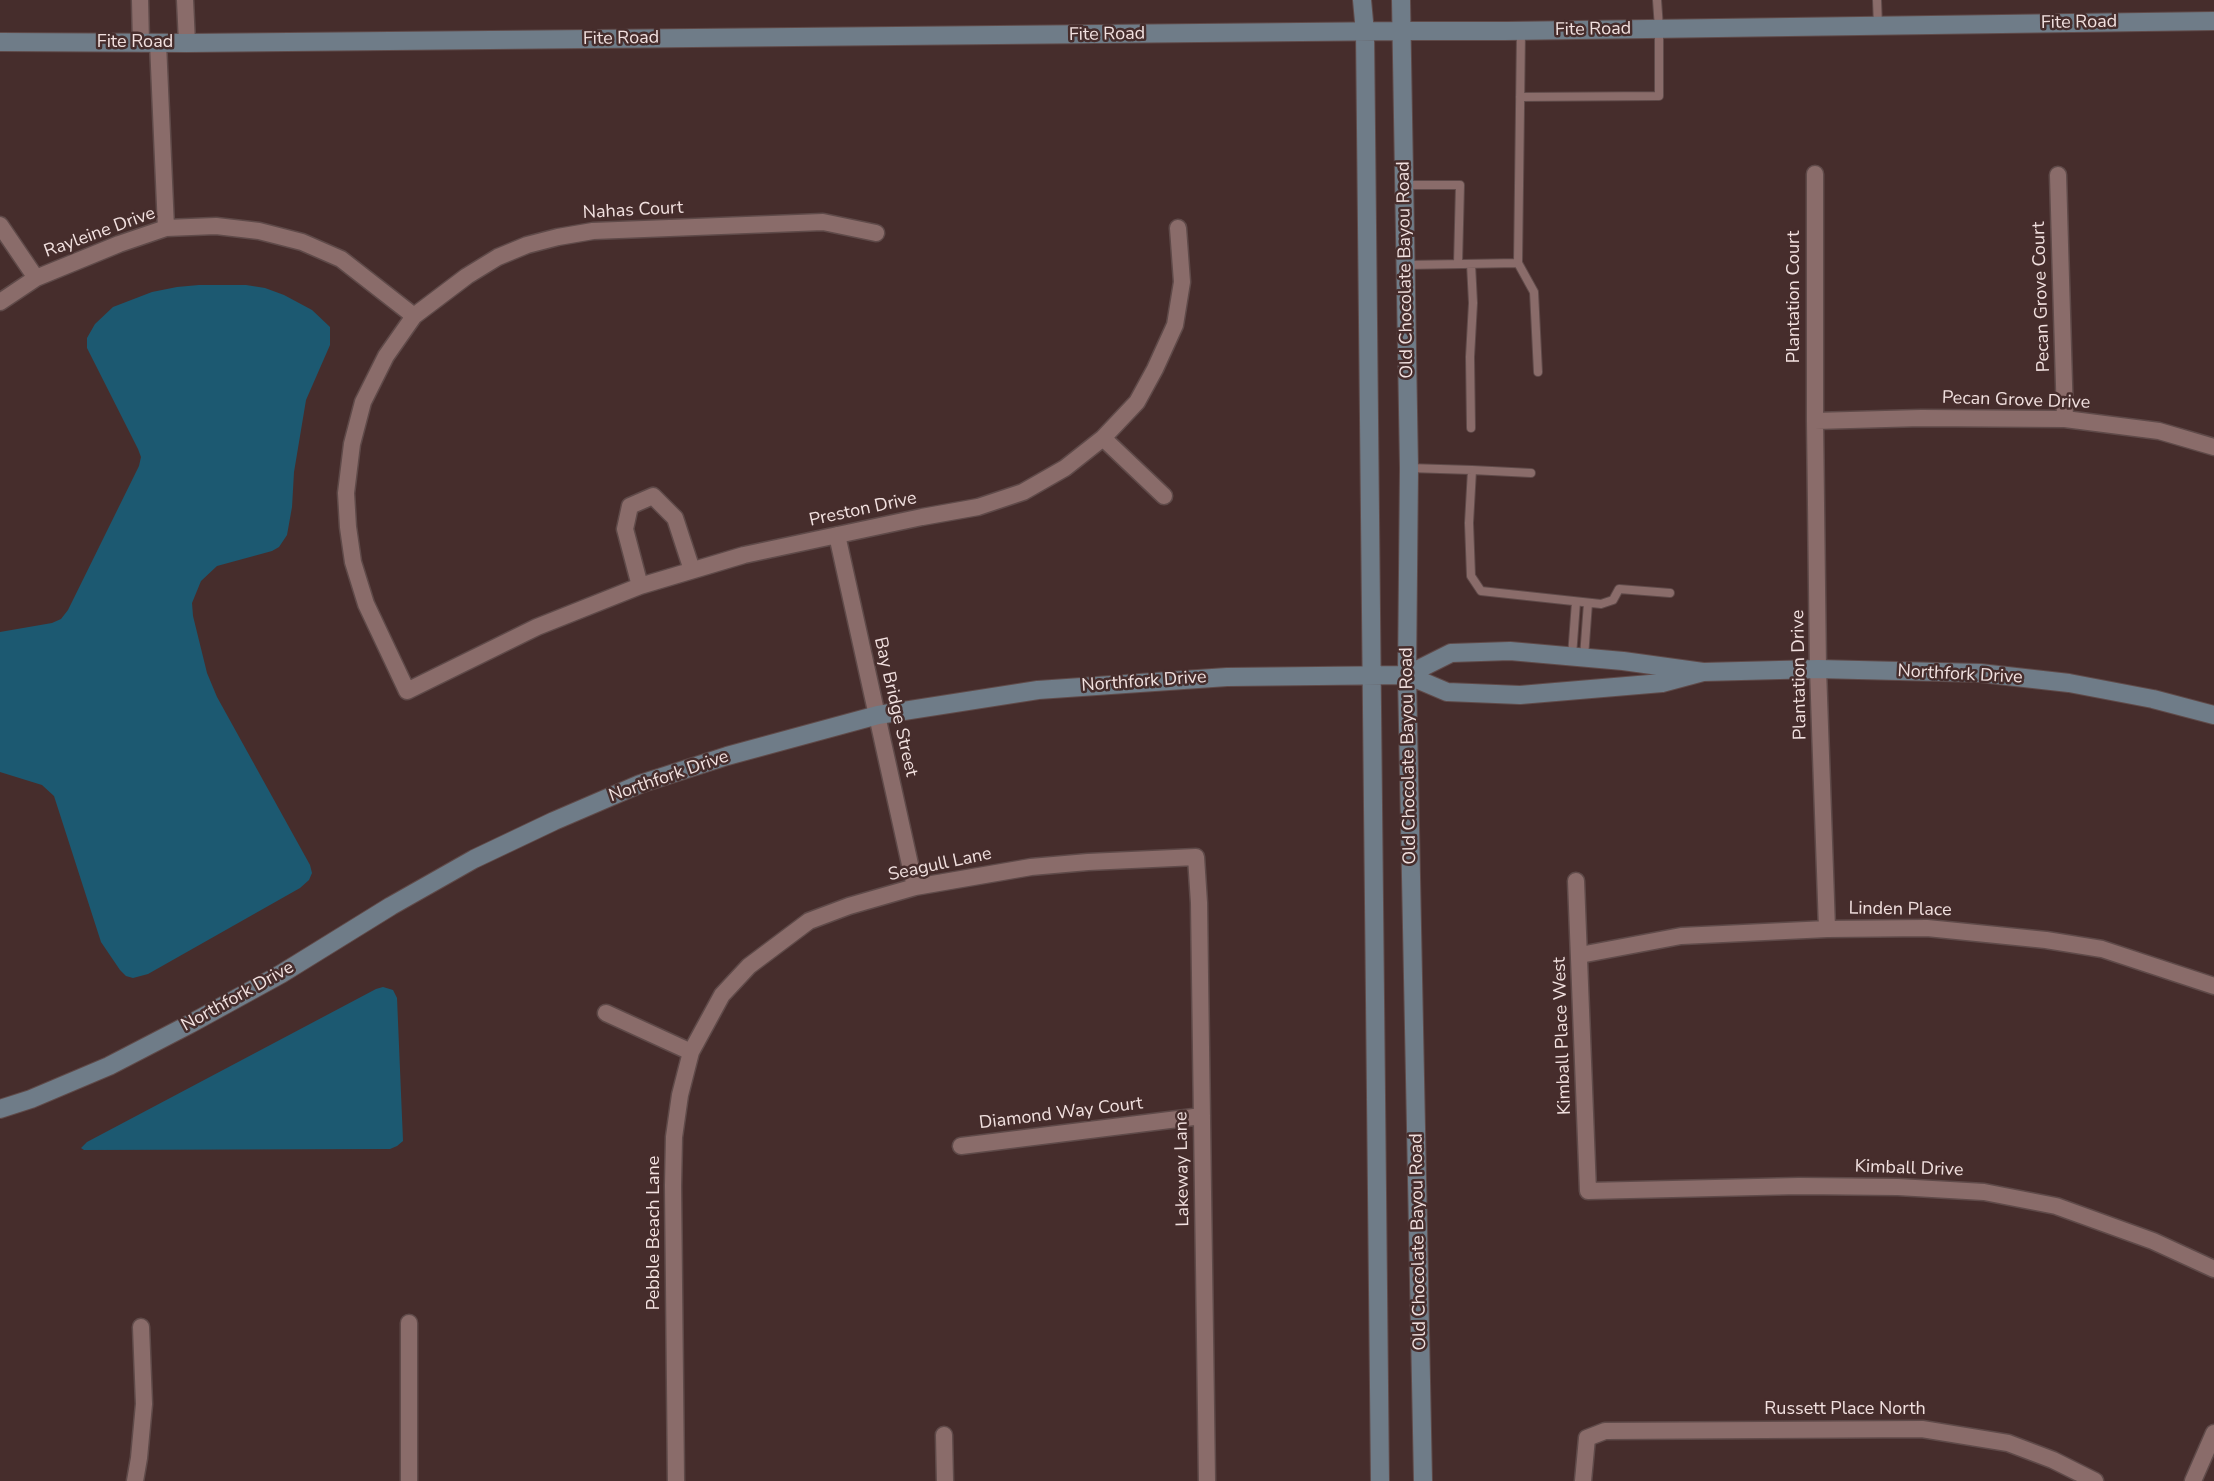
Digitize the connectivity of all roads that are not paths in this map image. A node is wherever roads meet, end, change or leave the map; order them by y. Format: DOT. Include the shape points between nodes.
graph roads {
  1 [pos="140,0"];
  2 [pos="185,0"];
  3 [pos="1362,0"];
  4 [pos="1401,0"];
  5 [pos="1657,0"];
  6 [pos="1877,0"];
  7 [pos="2214,21"];
  8 [pos="1878,26"];
  9 [pos="1659,28"];
  10 [pos="1402,31"];
  11 [pos="1521,31"];
  12 [pos="1365,32"];
  13 [pos="0,42"];
  14 [pos="149,43"];
  15 [pos="187,43"];
  16 [pos="1520,97"];
  17 [pos="1815,174"];
  18 [pos="2058,175"];
  19 [pos="1405,185"];
  20 [pos="0,225"];
  21 [pos="166,228"];
  22 [pos="1178,228"];
  23 [pos="876,234"];
  24 [pos="1518,263"];
  25 [pos="1458,264"];
  26 [pos="1471,264"];
  27 [pos="1406,265"];
  28 [pos="36,278"];
  29 [pos="0,302"];
  30 [pos="414,316"];
  31 [pos="1538,372"];
  32 [pos="2065,419"];
  33 [pos="1815,421"];
  34 [pos="1471,428"];
  35 [pos="1103,438"];
  36 [pos="2214,447"];
  37 [pos="1409,468"];
  38 [pos="1472,470"];
  39 [pos="1531,473"];
  40 [pos="1164,496"];
  41 [pos="837,535"];
  42 [pos="692,570"];
  43 [pos="640,586"];
  44 [pos="1670,593"];
  45 [pos="1576,602"];
  46 [pos="1588,603"];
  47 [pos="1578,657"];
  48 [pos="1818,669"];
  49 [pos="1703,672"];
  50 [pos="1370,675"];
  51 [pos="1407,675"];
  52 [pos="407,690"];
  53 [pos="878,715"];
  54 [pos="2214,715"];
  55 [pos="1196,857"];
  56 [pos="1576,881"];
  57 [pos="915,887"];
  58 [pos="1827,929"];
  59 [pos="1580,955"];
  60 [pos="2214,986"];
  61 [pos="722,995"];
  62 [pos="606,1013"];
  63 [pos="691,1052"];
  64 [pos="0,1109"];
  65 [pos="1202,1116"];
  66 [pos="961,1146"];
  67 [pos="1588,1191"];
  68 [pos="2214,1269"];
  69 [pos="409,1323"];
  70 [pos="141,1327"];
  71 [pos="2214,1432"];
  72 [pos="944,1435"];
  73 [pos="135,1481"];
  74 [pos="410,1481"];
  75 [pos="676,1481"];
  76 [pos="945,1481"];
  77 [pos="1207,1481"];
  78 [pos="1380,1481"];
  79 [pos="1423,1481"];
  80 [pos="1583,1481"];
  81 [pos="2095,1481"];
  82 [pos="2193,1481"];
  1 -- 14 [label="street"];
  2 -- 15 [label="street"];
  3 -- 12 [label="street, Old Chocolate Bayou Road"];
  4 -- 10 [label="street, Old Chocolate Bayou Road"];
  5 -- 9 [label="lane"];
  6 -- 8 [label="lane"];
  7 -- 8 [label="street, Fite Road"];
  8 -- 9 [label="street, Fite Road"];
  9 -- 11 [label="street, Fite Road"];
  9 -- 16 [label="lane" via="1659,96"];
  10 -- 11 [label="street, Fite Road"];
  10 -- 12 [label="street, Fite Road"];
  10 -- 19 [label="street, Old Chocolate Bayou Road"];
  11 -- 16 [label="lane"];
  12 -- 15 [label="street, Fite Road"];
  12 -- 50 [label="street, Old Chocolate Bayou Road"];
  13 -- 14 [label="street, Fite Road"];
  14 -- 15 [label="street, Fite Road"];
  14 -- 21 [label="street"];
  16 -- 24 [label="lane"];
  17 -- 33 [label="street, Plantation Court"];
  18 -- 32 [label="street, Pecan Grove Court"];
  19 -- 25 [label="lane" via="1460,185"];
  19 -- 27 [label="street, Old Chocolate Bayou Road"];
  20 -- 28 [label="street"];
  21 -- 28 [label="street, Rayleine Drive"];
  21 -- 30 [label="street, Rayleine Drive" via="226,227 302,242 341,259"];
  22 -- 35 [label="street, Preston Drive" via="1182,282 1174,325 1137,402"];
  23 -- 30 [label="street, Nahas Court" via="823,222 593,231 558,237 498,257"];
  24 -- 26 [label="lane"];
  24 -- 31 [label="lane" via="1534,292"];
  25 -- 26 [label="lane"];
  25 -- 27 [label="lane"];
  26 -- 34 [label="lane"];
  27 -- 37 [label="street, Old Chocolate Bayou Road"];
  28 -- 29 [label="street, Rayleine Drive"];
  30 -- 52 [label="street, Nahas Court" via="386,356 363,402 352,444 346,493 353,562 366,604"];
  32 -- 33 [label="street, Pecan Grove Drive"];
  32 -- 36 [label="street, Pecan Grove Drive" via="2159,431"];
  33 -- 48 [label="street, Plantation Drive"];
  35 -- 40 [label="street"];
  35 -- 41 [label="street, Preston Drive" via="1065,468 1023,492 978,507"];
  37 -- 38 [label="lane"];
  37 -- 51 [label="street, Old Chocolate Bayou Road"];
  38 -- 39 [label="lane"];
  38 -- 45 [label="lane" via="1471,576 1481,591"];
  41 -- 42 [label="street, Preston Drive"];
  41 -- 53 [label="street, Bay Bridge Street"];
  42 -- 43 [label="street, Preston Drive"];
  42 -- 43 [label="street" via="675,518 653,496 630,506 625,529"];
  43 -- 52 [label="street, Preston Drive" via="537,627"];
  44 -- 46 [label="lane" via="1619,589 1613,600"];
  45 -- 46 [label="lane"];
  45 -- 47 [label="lane"];
  46 -- 47 [label="lane"];
  47 -- 49 [label="street, Northfork Drive"];
  47 -- 51 [label="street, Northfork Drive" via="1510,651 1451,653"];
  48 -- 49 [label="street, Northfork Drive"];
  48 -- 54 [label="street, Northfork Drive" via="1980,673 2069,683"];
  48 -- 58 [label="street, Plantation Drive"];
  49 -- 51 [label="street, Northfork Drive" via="1662,683 1520,695 1447,692"];
  50 -- 51 [label="street, Northfork Drive"];
  50 -- 53 [label="street, Northfork Drive" via="1227,677 1083,686 955,701"];
  50 -- 78 [label="street, Old Chocolate Bayou Road"];
  51 -- 79 [label="street, Old Chocolate Bayou Road"];
  53 -- 57 [label="street, Bay Bridge Street"];
  53 -- 64 [label="street, Northfork Drive" via="640,784 554,821 474,859 281,974 109,1066"];
  55 -- 57 [label="street, Seagull Lane" via="1031,867"];
  55 -- 65 [label="street, Lakeway Lane"];
  56 -- 59 [label="street, Kimball Place West"];
  57 -- 61 [label="street, Seagull Lane" via="809,921 749,966"];
  58 -- 59 [label="street, Linden Place" via="1680,936"];
  58 -- 60 [label="street, Linden Place" via="1927,928 2046,940 2102,949"];
  59 -- 67 [label="street, Kimball Place West"];
  61 -- 63 [label="street, Pebble Beach Lane"];
  62 -- 63 [label="street"];
  63 -- 75 [label="street, Pebble Beach Lane" via="674,1137"];
  65 -- 66 [label="street, Diamond Way Court"];
  65 -- 77 [label="street, Lakeway Lane"];
  67 -- 68 [label="street, Kimball Drive" via="1799,1186 1984,1192 2056,1206 2153,1241"];
  69 -- 74 [label="street"];
  70 -- 73 [label="street" via="144,1404"];
  71 -- 82 [label="street"];
  72 -- 76 [label="street"];
  80 -- 81 [label="street, Russett Place North" via="1587,1438 1605,1431 1922,1429 2008,1443"];
}
